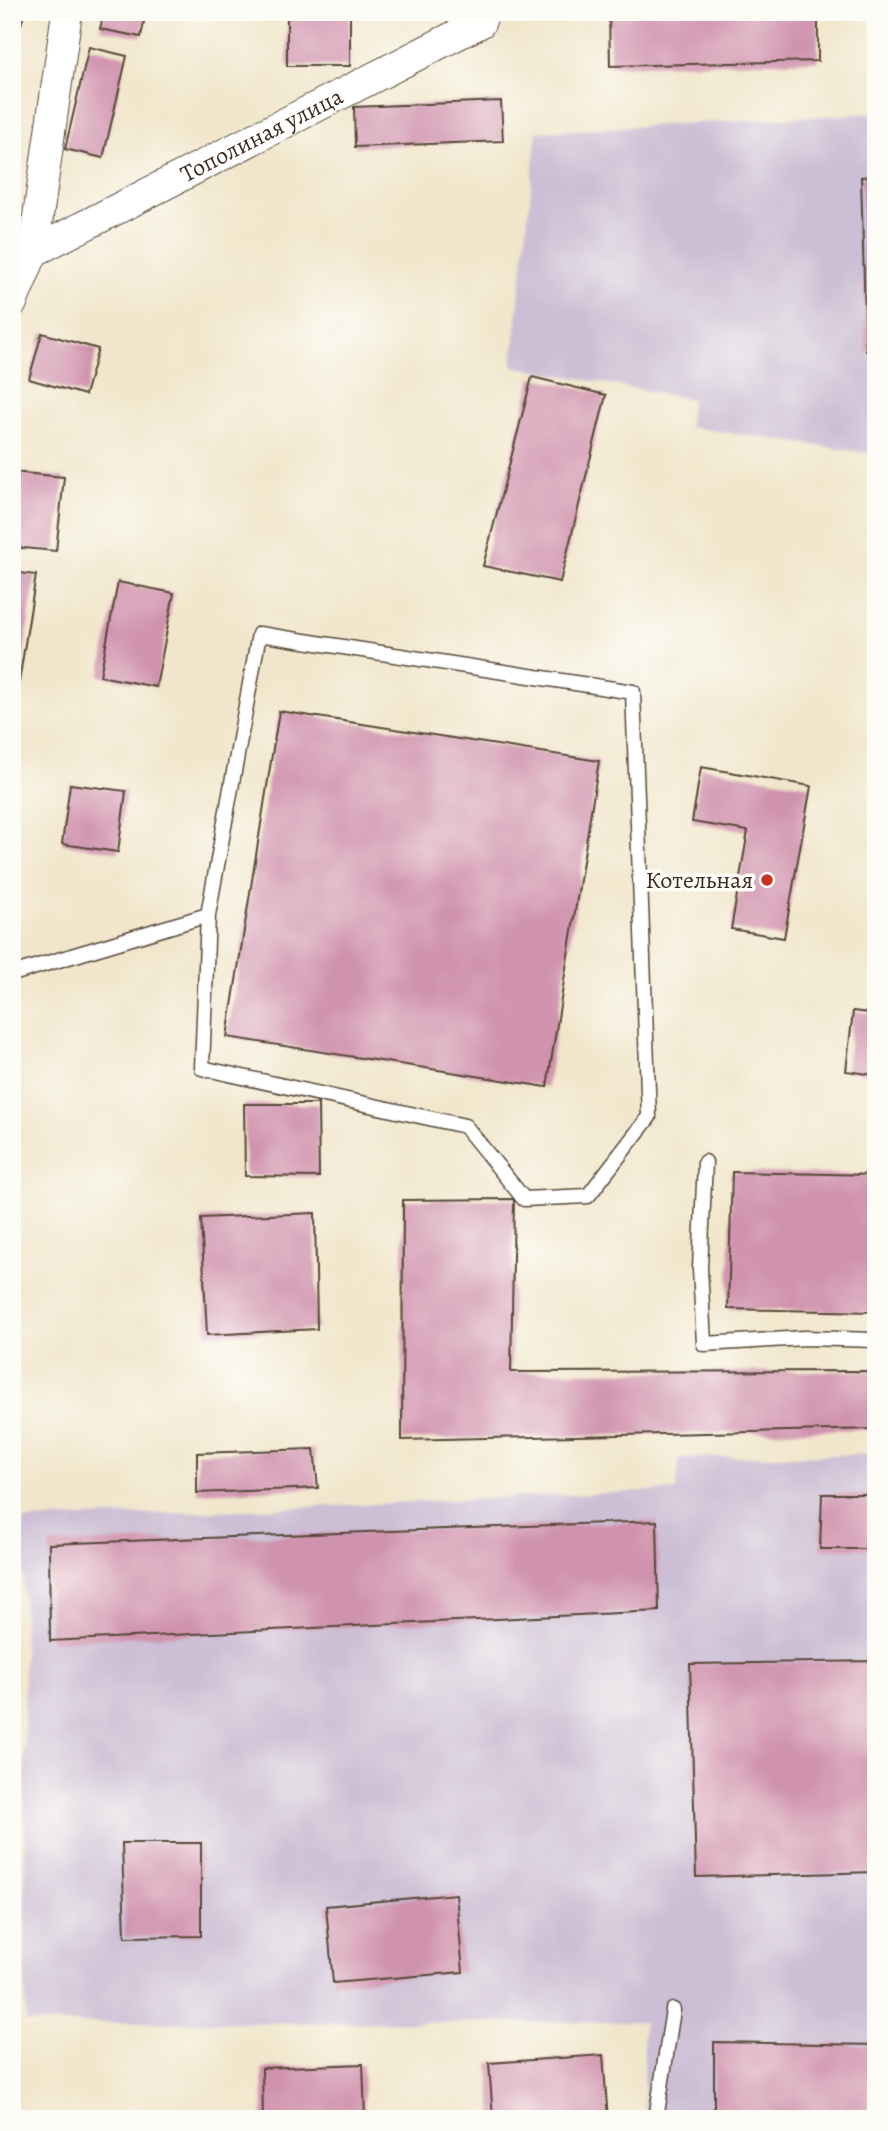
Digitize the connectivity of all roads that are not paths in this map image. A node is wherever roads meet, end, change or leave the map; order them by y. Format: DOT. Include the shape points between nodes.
graph roads {
  1 [pos="67,12"];
  2 [pos="484,12"];
  3 [pos="33,252"];
  4 [pos="12,303"];
  5 [pos="208,915"];
  6 [pos="12,974"];
  7 [pos="705,1162"];
  8 [pos="876,1340"];
  9 [pos="673,2010"];
  10 [pos="656,2119"];
  1 -- 3 [label="street"];
  2 -- 3 [label="street, Тополиная улица" via="480,23"];
  3 -- 4 [label="street"];
  5 -- 5 [label="lane" via="259,634 632,692 649,1117 589,1196 524,1199 465,1126 202,1068"];
  5 -- 6 [label="lane"];
  7 -- 8 [label="lane" via="700,1268 704,1344 805,1338"];
  9 -- 10 [label="lane"];
}
